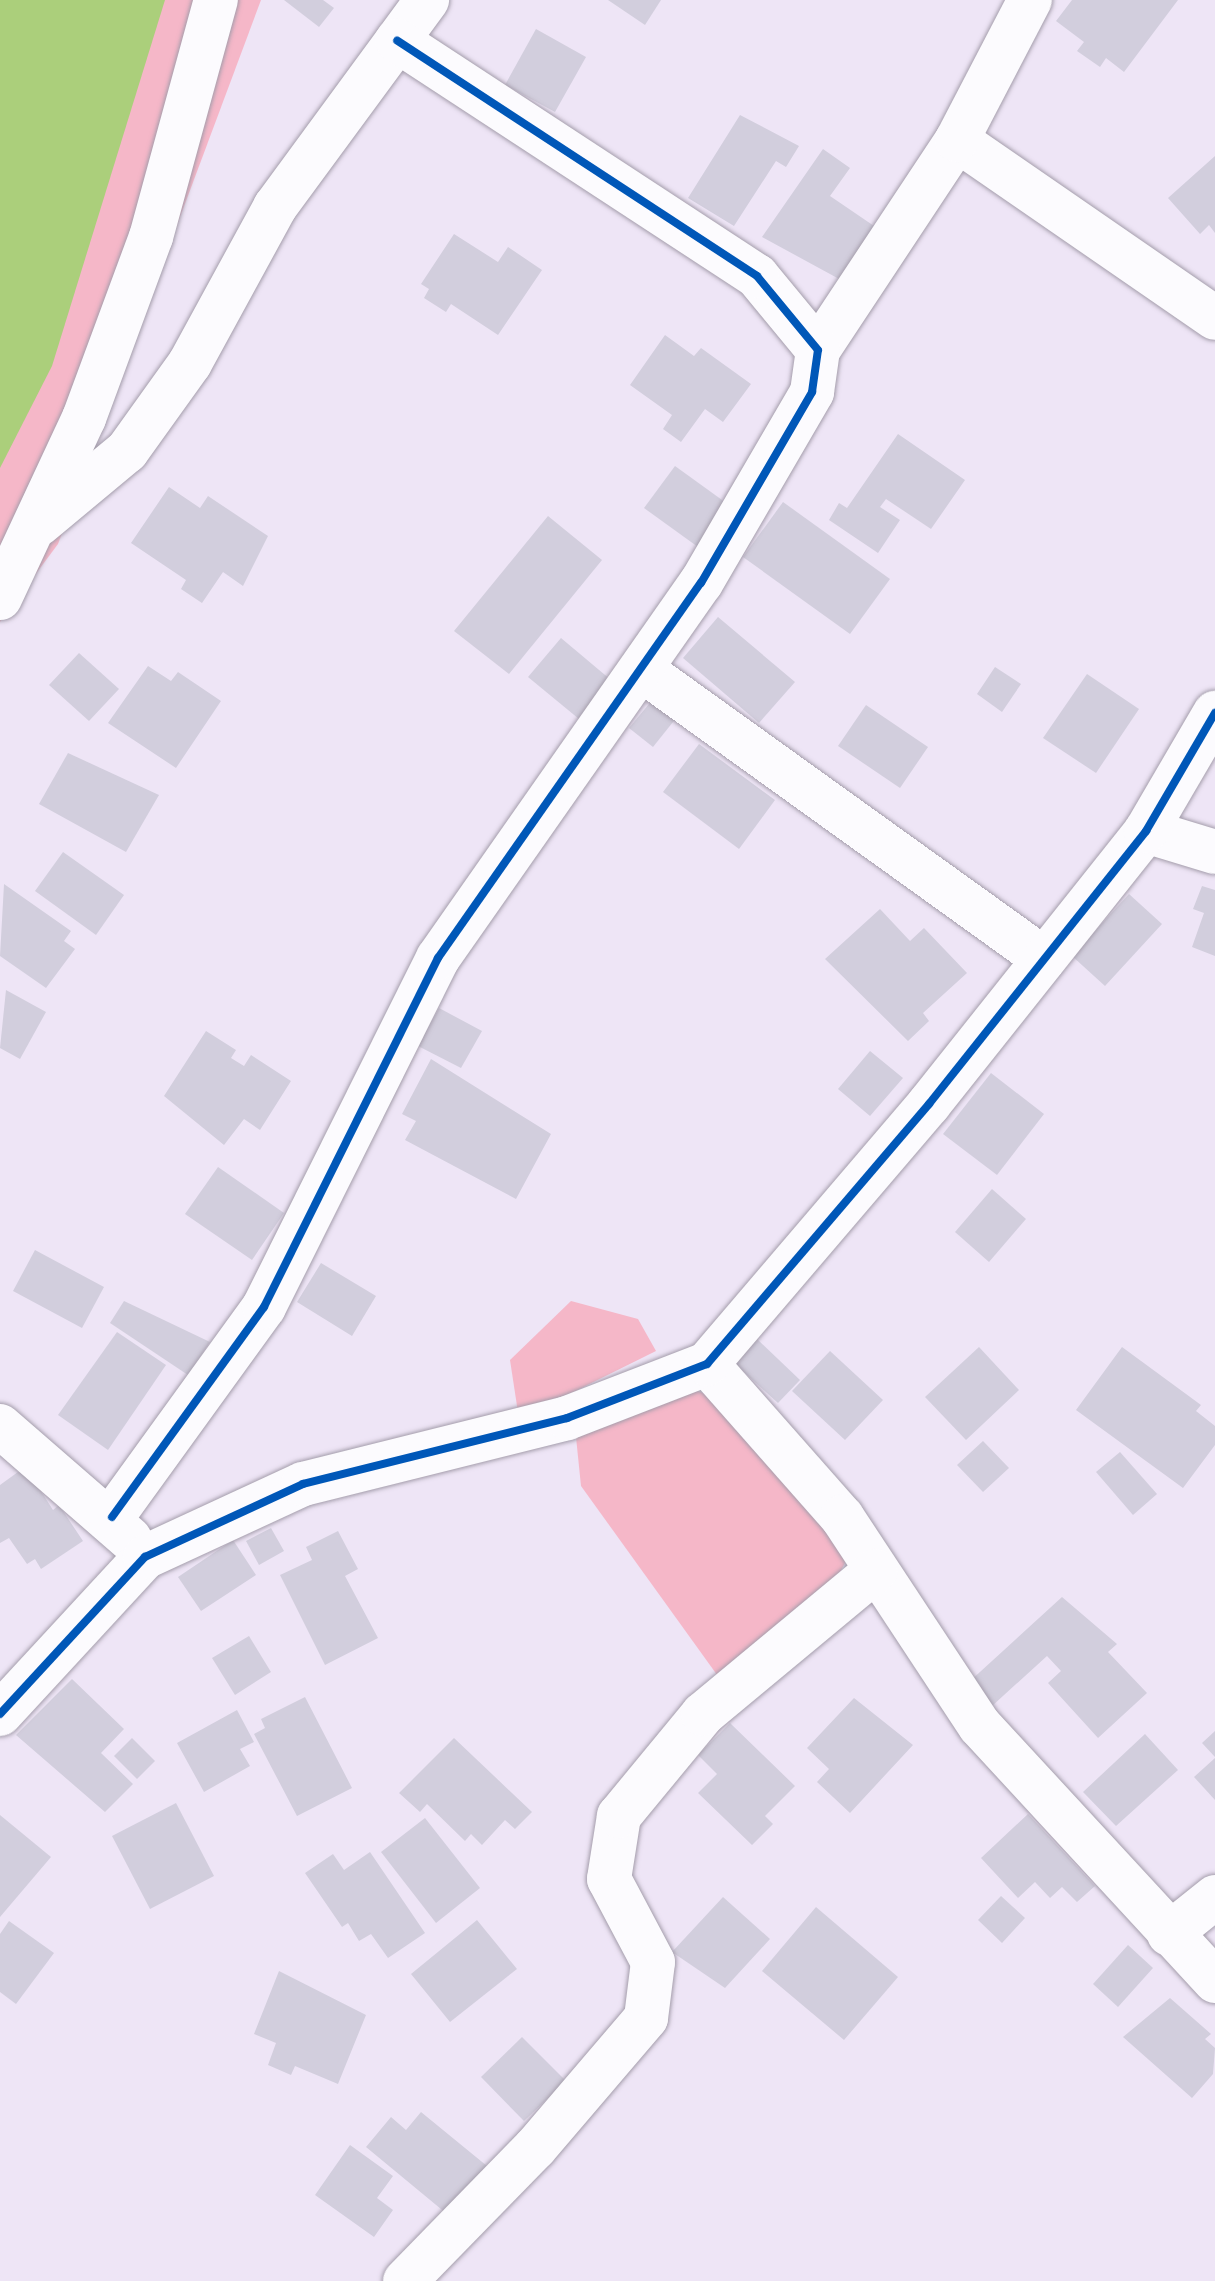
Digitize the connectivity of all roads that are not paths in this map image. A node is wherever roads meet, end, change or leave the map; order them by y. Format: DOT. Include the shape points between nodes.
graph roads {
  1 [pos="216,0"];
  2 [pos="427,0"];
  3 [pos="1030,0"];
  4 [pos="397,40"];
  5 [pos="957,140"];
  6 [pos="1215,318"];
  7 [pos="818,350"];
  8 [pos="39,524"];
  9 [pos="0,598"];
  10 [pos="642,670"];
  11 [pos="1215,713"];
  12 [pos="1146,831"];
  13 [pos="1215,852"];
  14 [pos="1044,959"];
  15 [pos="707,1364"];
  16 [pos="0,1426"];
  17 [pos="112,1517"];
  18 [pos="145,1557"];
  19 [pos="875,1571"];
  20 [pos="0,1714"];
  21 [pos="1215,1897"];
  22 [pos="1169,1934"];
  23 [pos="1215,1981"];
  24 [pos="405,2281"];
  1 -- 8 [label="street" via="151,237"];
  2 -- 4 [label="street"];
  3 -- 5 [label="street"];
  4 -- 7 [label="street" via="757,276"];
  4 -- 8 [label="street" via="275,207 190,363 127,451"];
  5 -- 6 [label="street"];
  5 -- 7 [label="street"];
  7 -- 10 [label="street" via="812,392"];
  8 -- 9 [label="street"];
  10 -- 14 [label="street"];
  10 -- 17 [label="street" via="438,958 264,1307"];
  11 -- 12 [label="street"];
  12 -- 13 [label="street"];
  12 -- 14 [label="street"];
  14 -- 15 [label="street"];
  15 -- 18 [label="street" via="567,1418 303,1484"];
  15 -- 19 [label="street" via="842,1517"];
  16 -- 17 [label="street"];
  17 -- 18 [label="street"];
  18 -- 20 [label="street"];
  19 -- 22 [label="street" via="980,1726"];
  19 -- 24 [label="street" via="703,1714 619,1816 609,1879 653,1962 646,2018 535,2148"];
  21 -- 22 [label="street"];
  22 -- 23 [label="street"];
}
